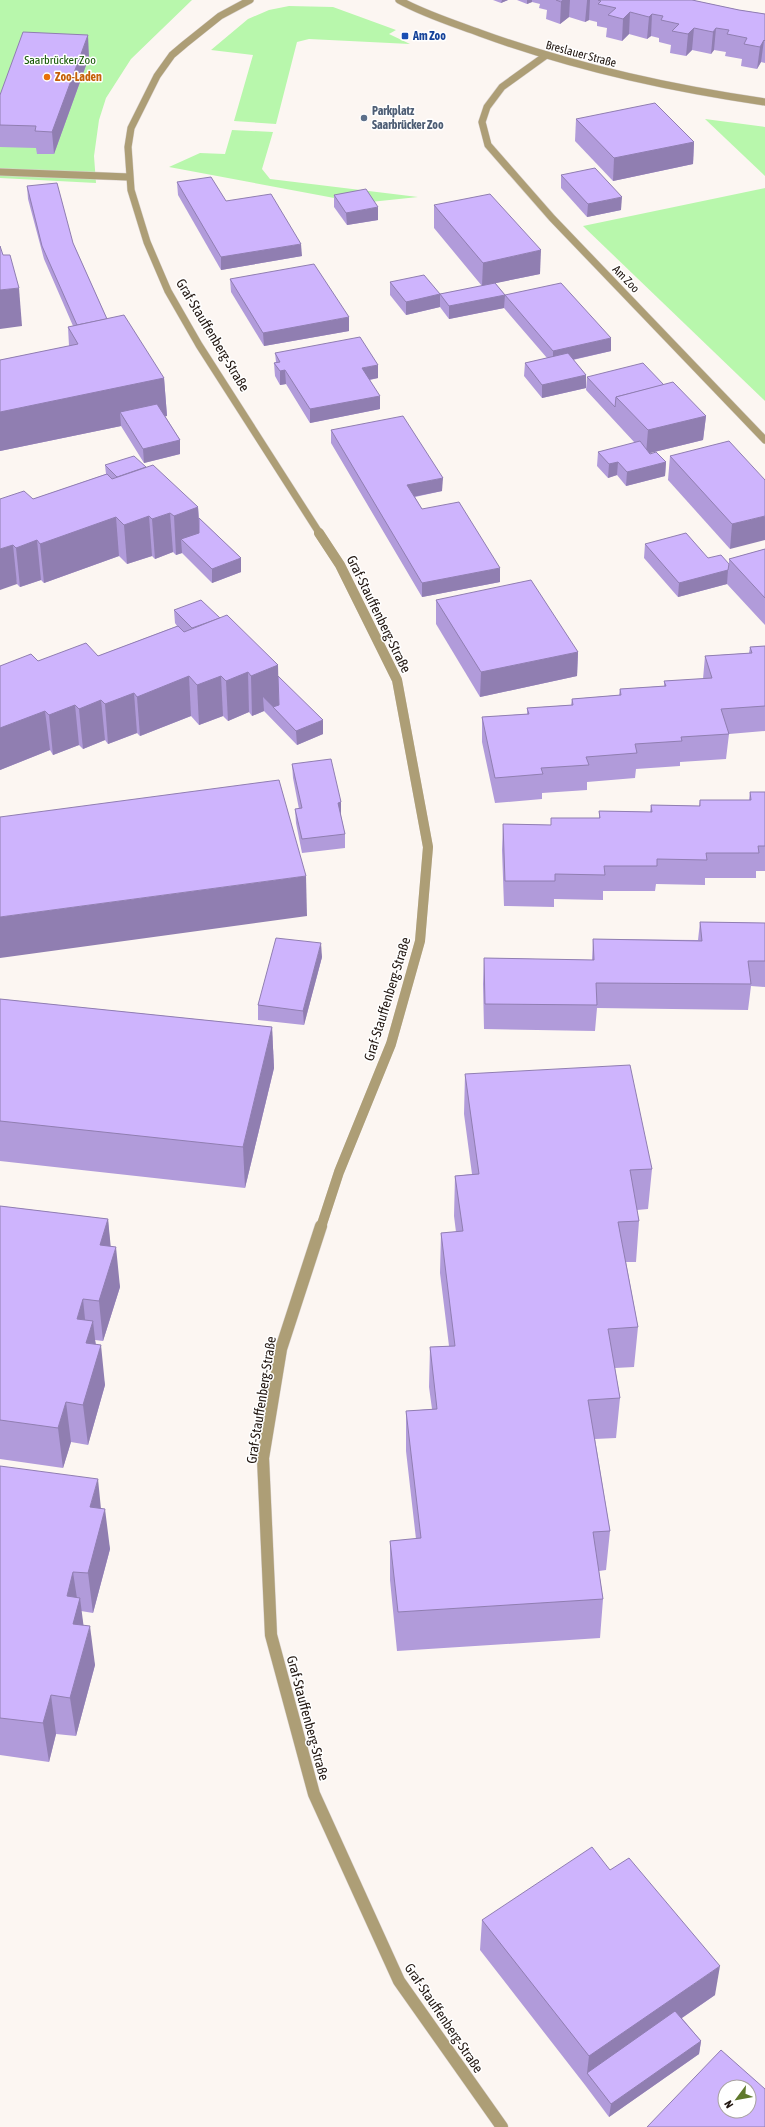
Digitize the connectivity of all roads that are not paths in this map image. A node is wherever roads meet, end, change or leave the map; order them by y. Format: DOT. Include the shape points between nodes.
graph roads {
  1 [pos="250,0"];
  2 [pos="399,0"];
  3 [pos="545,56"];
  4 [pos="765,102"];
  5 [pos="0,172"];
  6 [pos="128,177"];
  7 [pos="765,440"];
  8 [pos="502,2127"];
  1 -- 6 [label="street, Graf-Stauffenberg-Straße" via="220,16 185,44 172,55 157,76 131,128"];
  2 -- 3 [label="street, Breslauer Straße" via="468,29"];
  3 -- 4 [label="street, Breslauer Straße" via="619,76"];
  3 -- 7 [label="street, Am Zoo" via="502,87 487,107 482,122 488,145 552,218"];
  5 -- 6 [label="street"];
  6 -- 8 [label="street, Graf-Stauffenberg-Straße" via="133,203 168,291 347,578 397,680 409,740 428,847 420,941 391,1044 339,1172 281,1349 263,1458 271,1635 314,1794 399,1981"];
}
